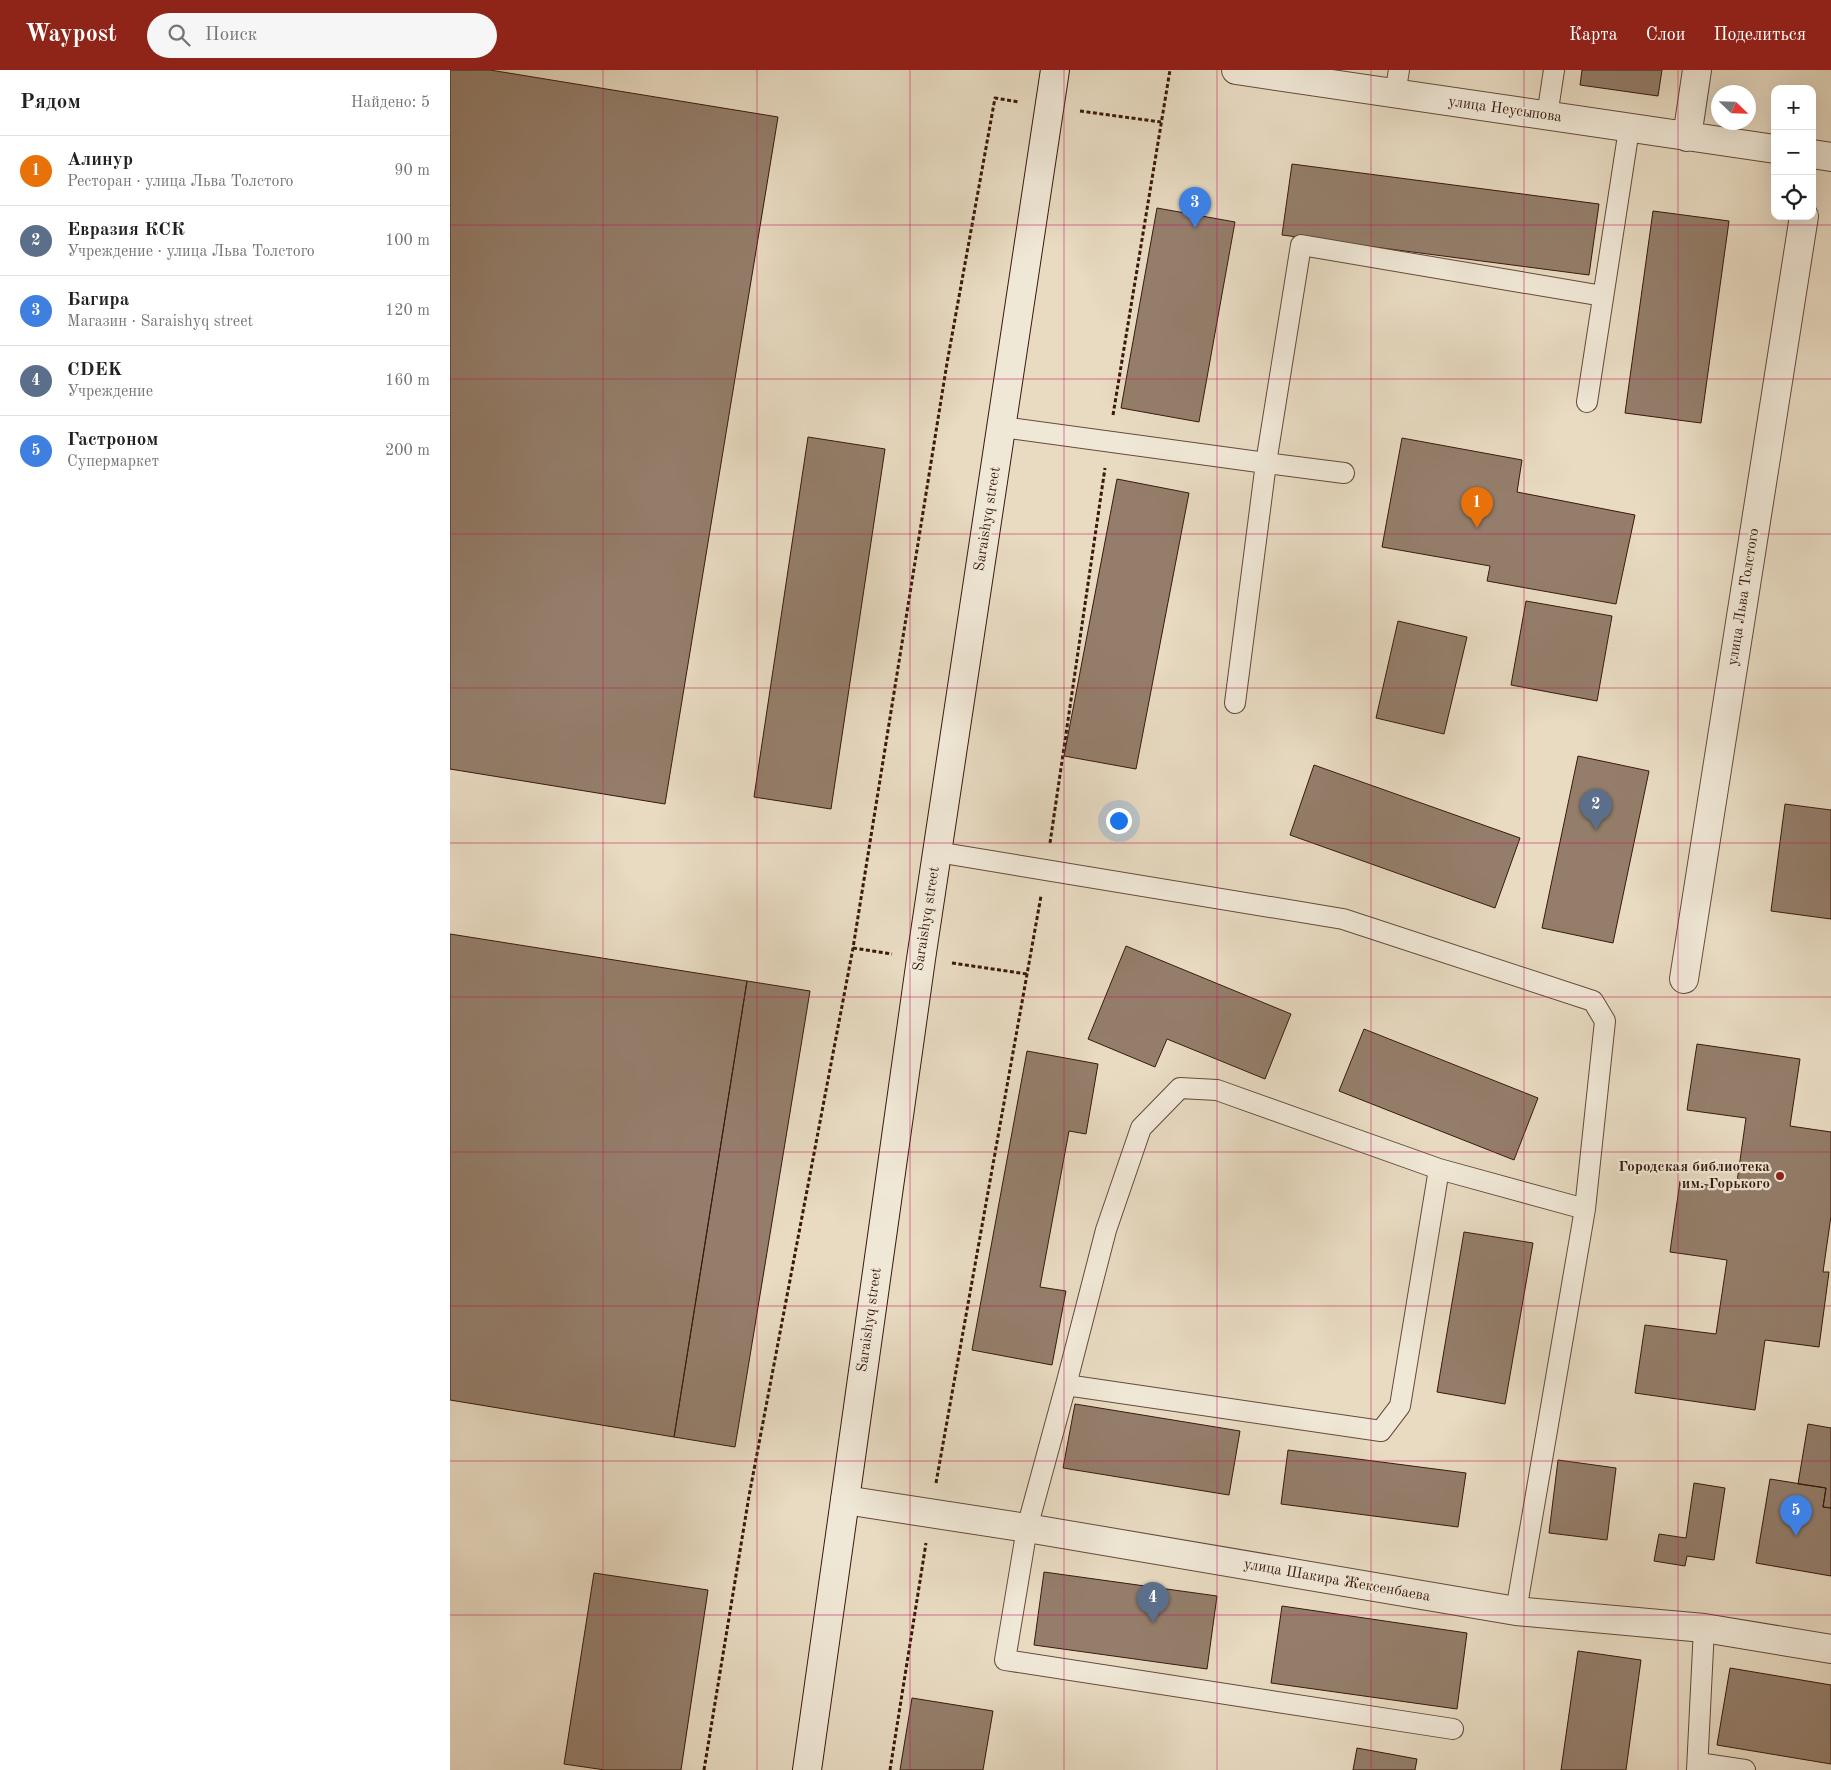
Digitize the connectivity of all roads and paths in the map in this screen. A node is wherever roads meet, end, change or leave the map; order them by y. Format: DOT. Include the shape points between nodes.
graph roads {
  1 [pos="1055,70"];
  2 [pos="1170,70"];
  3 [pos="1236,70"];
  4 [pos="1554,70"];
  5 [pos="1697,70"];
  6 [pos="1397,82"];
  7 [pos="1050,106"];
  8 [pos="1548,116"];
  9 [pos="1161,122"];
  10 [pos="1629,128"];
  11 [pos="1687,137"];
  12 [pos="1771,148"];
  13 [pos="1816,155"];
  14 [pos="1831,157"];
  15 [pos="1803,220"];
  16 [pos="1603,296"];
  17 [pos="1587,402"];
  18 [pos="1002,427"];
  19 [pos="1109,440"];
  20 [pos="1266,463"];
  21 [pos="1344,473"];
  22 [pos="1235,703"];
  23 [pos="937,852"];
  24 [pos="1046,870"];
  25 [pos="1684,979"];
  26 [pos="1439,1169"];
  27 [pos="1585,1209"];
  28 [pos="1066,1385"];
  29 [pos="845,1500"];
  30 [pos="931,1513"];
  31 [pos="1027,1528"];
  32 [pos="1516,1611"];
  33 [pos="1704,1628"];
  34 [pos="1831,1648"];
  35 [pos="1453,1729"];
  36 [pos="1698,1766"];
  37 [pos="704,1770"];
  38 [pos="807,1770"];
  39 [pos="890,1770"];
  40 [pos="1745,1770"];
  1 -- 7 [label="street, Saraishyq street"];
  2 -- 9 [label="path"];
  3 -- 6 [label="street, улица Неусыпова"];
  4 -- 8 [label="lane"];
  5 -- 11 [label="street"];
  6 -- 8 [label="street, улица Неусыпова"];
  7 -- 9 [label="path"];
  7 -- 18 [label="street, Saraishyq street"];
  7 -- 37 [label="path" via="995,98 947,363 853,948 751,1486"];
  8 -- 10 [label="street, улица Неусыпова"];
  9 -- 19 [label="path"];
  10 -- 11 [label="street, улица Неусыпова"];
  10 -- 16 [label="lane"];
  11 -- 12 [label="street, улица Неусыпова"];
  13 -- 14 [label="street"];
  15 -- 25 [label="street, улица Льва Толстого"];
  16 -- 17 [label="lane"];
  16 -- 20 [label="lane" via="1301,245"];
  18 -- 19 [label="lane"];
  18 -- 23 [label="street, Saraishyq street"];
  19 -- 20 [label="lane"];
  19 -- 24 [label="path"];
  20 -- 21 [label="lane"];
  20 -- 22 [label="lane"];
  23 -- 24 [label="lane"];
  23 -- 29 [label="street, Saraishyq street"];
  24 -- 27 [label="lane" via="1343,919 1593,1001 1604,1022"];
  24 -- 30 [label="path"];
  26 -- 27 [label="lane"];
  26 -- 28 [label="lane" via="1400,1406 1381,1431"];
  26 -- 28 [label="lane" via="1217,1090 1180,1088 1141,1128 1106,1230"];
  27 -- 32 [label="lane"];
  28 -- 31 [label="lane"];
  29 -- 30 [label="street, улица Шакира Жексенбаева"];
  29 -- 38 [label="street, Saraishyq street"];
  30 -- 31 [label="street, улица Шакира Жексенбаева"];
  30 -- 39 [label="path"];
  31 -- 32 [label="street, улица Шакира Жексенбаева"];
  31 -- 35 [label="lane" via="1005,1660"];
  32 -- 33 [label="street, улица Шакира Жексенбаева"];
  33 -- 34 [label="street, улица Шакира Жексенбаева"];
  33 -- 36 [label="lane"];
  36 -- 40 [label="lane"];
}
